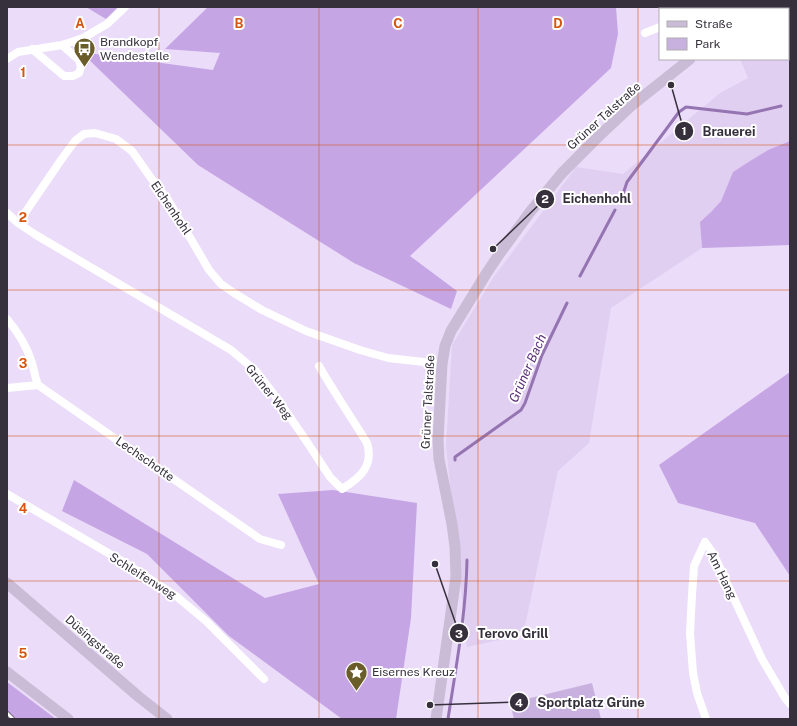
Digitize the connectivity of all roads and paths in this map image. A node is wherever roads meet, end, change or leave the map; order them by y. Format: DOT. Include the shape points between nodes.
graph roads {
  1 [pos="125,7"];
  2 [pos="659,27"];
  3 [pos="645,33"];
  4 [pos="62,44"];
  5 [pos="32,49"];
  6 [pos="7,59"];
  7 [pos="689,60"];
  8 [pos="7,213"];
  9 [pos="18,223"];
  10 [pos="7,319"];
  11 [pos="442,364"];
  12 [pos="318,366"];
  13 [pos="38,385"];
  14 [pos="7,388"];
  15 [pos="7,494"];
  16 [pos="281,545"];
  17 [pos="7,583"];
  18 [pos="7,672"];
  19 [pos="264,679"];
  20 [pos="790,704"];
  21 [pos="68,719"];
  22 [pos="167,719"];
  23 [pos="436,719"];
  24 [pos="706,719"];
  1 -- 4 [label="street" via="107,24 83,38"];
  2 -- 3 [label="street"];
  4 -- 5 [label="street"];
  4 -- 5 [label="street" via="79,60 79,73 74,76 64,76"];
  5 -- 6 [label="street" via="18,52"];
  7 -- 11 [label="main road, Grüner Talstraße" via="631,106 599,136 562,173 530,212 488,269 451,331"];
  8 -- 9 [label="street, Grüner Weg"];
  9 -- 11 [label="street, Eichenhohl" via="75,141 84,134 95,133 116,138 132,151 168,200 209,270 221,284 262,310 306,331 388,358"];
  9 -- 12 [label="street, Grüner Weg" via="242,358 256,371 279,401 330,477 342,489 363,473 369,452 367,443 352,417"];
  10 -- 13 [label="street" via="25,346"];
  11 -- 23 [label="main road, Grüner Talstraße" via="438,440 454,540 456,577"];
  13 -- 14 [label="street"];
  13 -- 16 [label="street, Lechschotte" via="260,539"];
  15 -- 19 [label="street, Schleifenweg" via="127,564 176,596 206,621"];
  17 -- 22 [label="main road, Düsingstraße"];
  18 -- 21 [label="main road"];
  20 -- 24 [label="street, Am Hang" via="762,659 713,553 705,542 694,566 690,633 693,673"];
}
